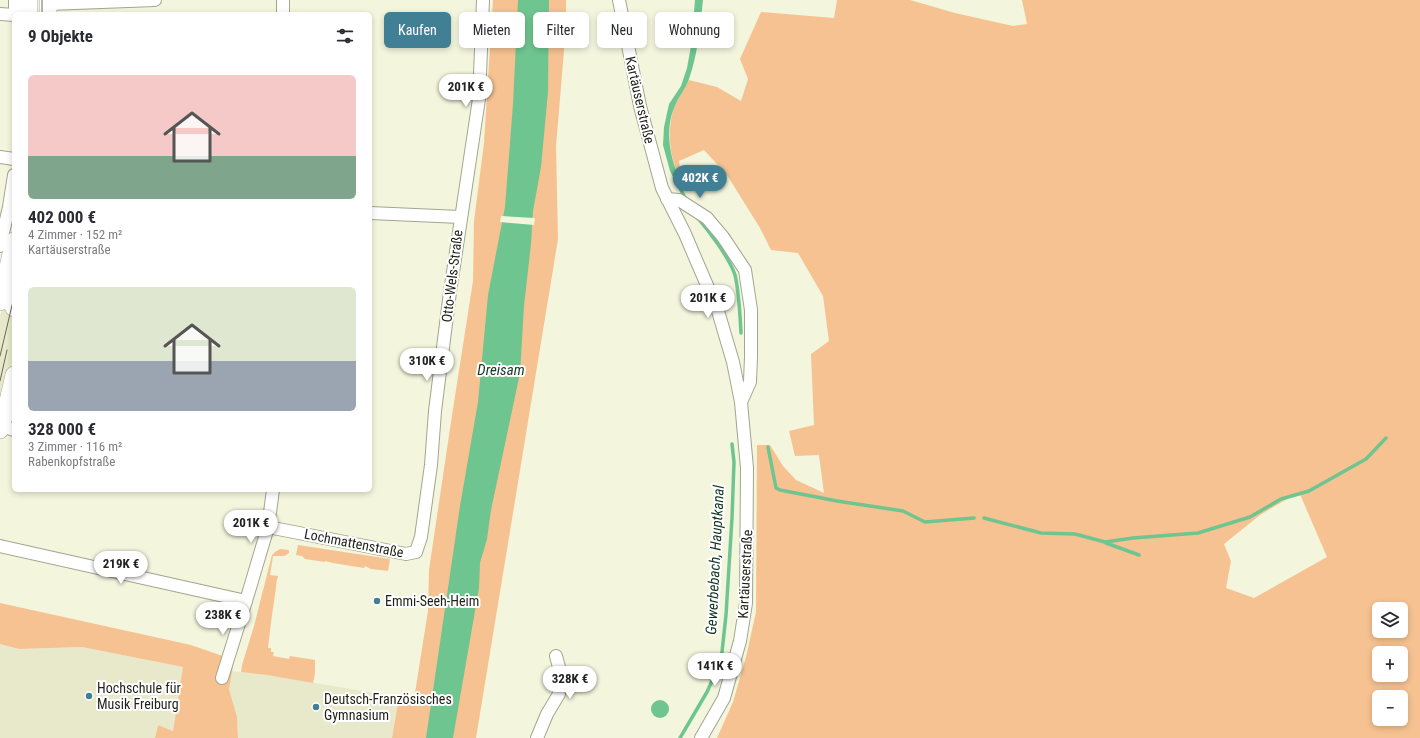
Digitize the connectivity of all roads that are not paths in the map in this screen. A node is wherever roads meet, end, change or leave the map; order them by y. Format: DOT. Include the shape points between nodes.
graph roads {
  1 [pos="15,0"];
  2 [pos="28,0"];
  3 [pos="155,0"];
  4 [pos="282,0"];
  5 [pos="483,0"];
  6 [pos="619,0"];
  7 [pos="48,6"];
  8 [pos="15,12"];
  9 [pos="29,12"];
  10 [pos="283,12"];
  11 [pos="0,14"];
  12 [pos="12,14"];
  13 [pos="0,157"];
  14 [pos="12,159"];
  15 [pos="12,182"];
  16 [pos="667,199"];
  17 [pos="5,206"];
  18 [pos="372,213"];
  19 [pos="460,217"];
  20 [pos="0,246"];
  21 [pos="12,250"];
  22 [pos="8,268"];
  23 [pos="0,302"];
  24 [pos="12,306"];
  25 [pos="12,386"];
  26 [pos="742,402"];
  27 [pos="4,428"];
  28 [pos="273,492"];
  29 [pos="268,527"];
  30 [pos="0,546"];
  31 [pos="416,552"];
  32 [pos="246,601"];
  33 [pos="556,656"];
  34 [pos="222,678"];
  35 [pos="537,738"];
  36 [pos="701,738"];
  1 -- 8 [label="street"];
  2 -- 9 [label="main road"];
  3 -- 7 [label="street"];
  4 -- 10 [label="street"];
  5 -- 19 [label="street, Otto-Wels-Straße" via="479,99"];
  6 -- 16 [label="street, Kartäuserstraße" via="645,128"];
  11 -- 12 [label="street"];
  13 -- 14 [label="street"];
  15 -- 17 [label="street"];
  16 -- 26 [label="street, Kartäuserstraße" via="718,311"];
  16 -- 26 [label="street, Kartäuserstraße" via="679,200 707,218 745,270 751,310 751,357 750,382"];
  17 -- 20 [label="street"];
  18 -- 19 [label="street"];
  19 -- 31 [label="street, Otto-Wels-Straße" via="435,411 431,465 421,537"];
  21 -- 22 [label="main road"];
  22 -- 23 [label="main road"];
  22 -- 24 [label="main road"];
  25 -- 27 [label="main road"];
  26 -- 36 [label="street, Kartäuserstraße" via="747,468 746,603 740,641 724,698"];
  28 -- 29 [label="street"];
  29 -- 31 [label="street, Lochmattenstraße" via="406,554"];
  29 -- 32 [label="street"];
  30 -- 32 [label="street"];
  32 -- 34 [label="street"];
  33 -- 35 [label="street" via="560,671 560,694 547,714"];
}
